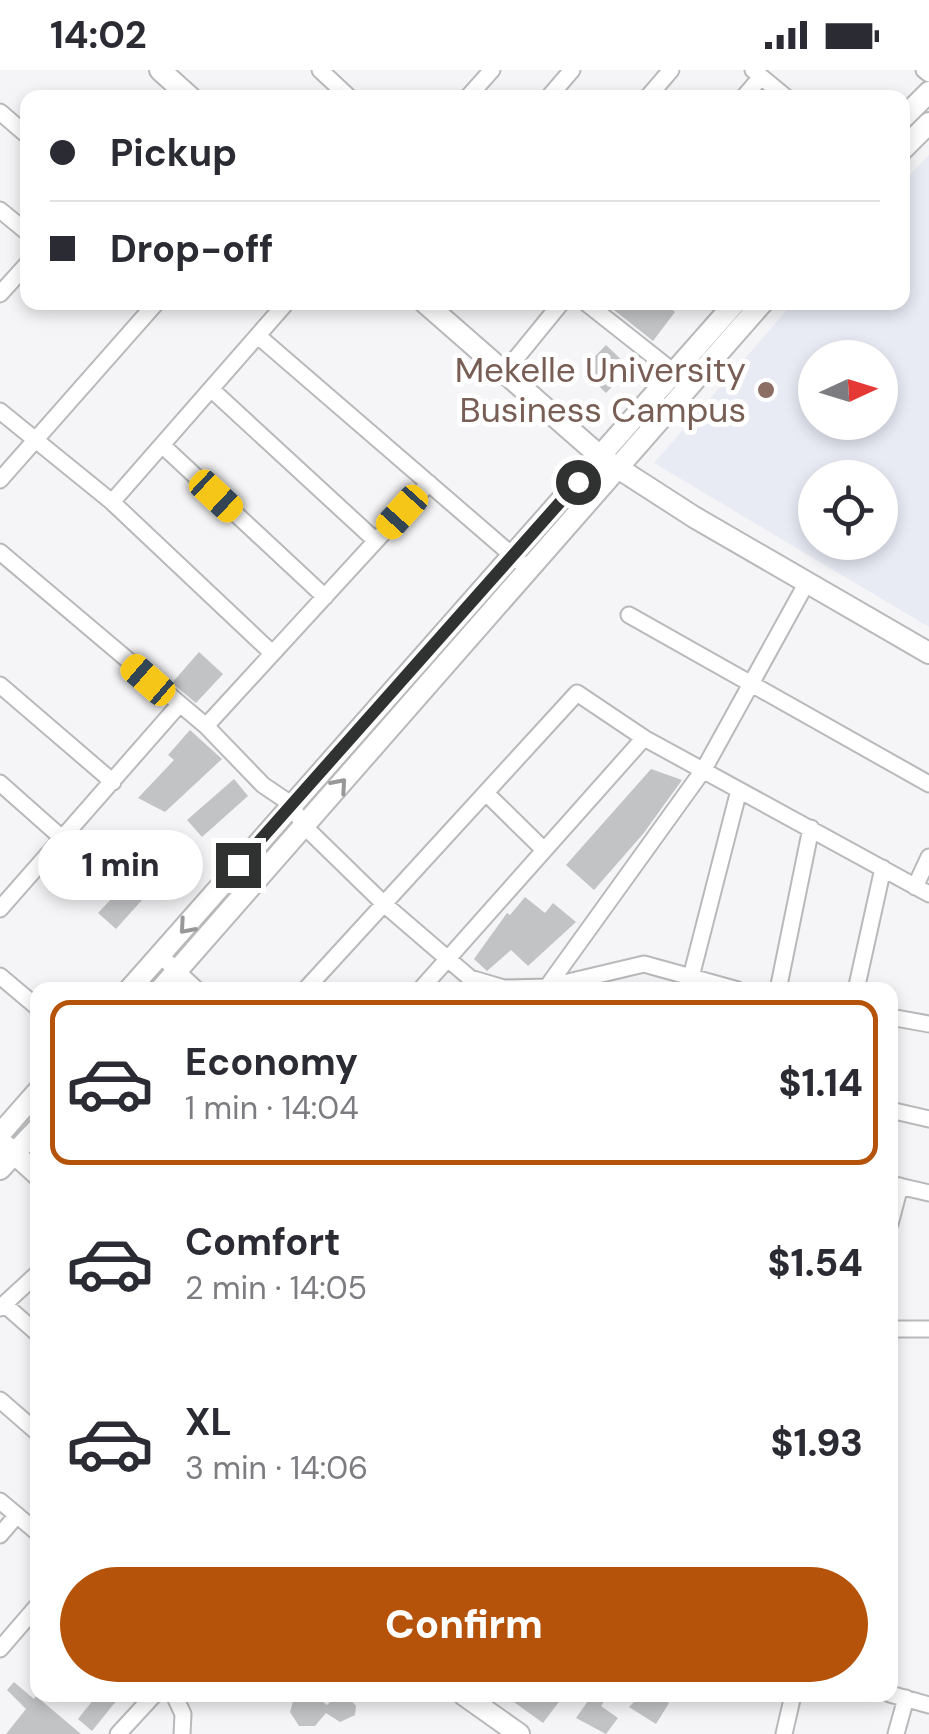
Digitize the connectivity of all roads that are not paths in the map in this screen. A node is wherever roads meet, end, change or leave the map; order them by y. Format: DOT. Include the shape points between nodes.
graph roads {
  1 [pos="160,70"];
  2 [pos="492,70"];
  3 [pos="572,70"];
  4 [pos="671,70"];
  5 [pos="757,74"];
  6 [pos="176,90"];
  7 [pos="475,90"];
  8 [pos="555,90"];
  9 [pos="654,90"];
  10 [pos="777,90"];
  11 [pos="929,92"];
  12 [pos="910,111"];
  13 [pos="0,112"];
  14 [pos="929,123"];
  15 [pos="20,129"];
  16 [pos="910,142"];
  17 [pos="0,210"];
  18 [pos="20,227"];
  19 [pos="20,272"];
  20 [pos="0,294"];
  21 [pos="150,310"];
  22 [pos="280,310"];
  23 [pos="433,310"];
  24 [pos="555,310"];
  25 [pos="595,310"];
  26 [pos="730,310"];
  27 [pos="755,310"];
  28 [pos="258,336"];
  29 [pos="504,373"];
  30 [pos="682,379"];
  31 [pos="211,389"];
  32 [pos="0,411"];
  33 [pos="34,442"];
  34 [pos="162,445"];
  35 [pos="609,462"];
  36 [pos="0,480"];
  37 [pos="428,484"];
  38 [pos="112,502"];
  39 [pos="376,541"];
  40 [pos="0,552"];
  41 [pos="520,562"];
  42 [pos="806,584"];
  43 [pos="325,596"];
  44 [pos="629,615"];
  45 [pos="272,653"];
  46 [pos="929,654"];
  47 [pos="0,685"];
  48 [pos="748,685"];
  49 [pos="386,696"];
  50 [pos="178,706"];
  51 [pos="403,712"];
  52 [pos="206,726"];
  53 [pos="644,738"];
  54 [pos="704,769"];
  55 [pos="113,782"];
  56 [pos="0,783"];
  57 [pos="929,784"];
  58 [pos="739,790"];
  59 [pos="486,793"];
  60 [pos="290,804"];
  61 [pos="304,826"];
  62 [pos="811,828"];
  63 [pos="62,838"];
  64 [pos="543,848"];
  65 [pos="929,857"];
  66 [pos="883,868"];
  67 [pos="0,878"];
  68 [pos="922,890"];
  69 [pos="15,891"];
  70 [pos="384,904"];
  71 [pos="0,909"];
  72 [pos="160,956"];
  73 [pos="446,956"];
  74 [pos="177,972"];
  75 [pos="0,976"];
  76 [pos="691,977"];
  77 [pos="136,982"];
  78 [pos="168,982"];
  79 [pos="188,982"];
  80 [pos="312,982"];
  81 [pos="426,982"];
  82 [pos="467,982"];
  83 [pos="551,982"];
  84 [pos="590,982"];
  85 [pos="709,982"];
  86 [pos="780,982"];
  87 [pos="858,982"];
  88 [pos="30,1001"];
  89 [pos="898,1018"];
  90 [pos="929,1024"];
  91 [pos="30,1105"];
  92 [pos="898,1112"];
  93 [pos="929,1119"];
  94 [pos="30,1133"];
  95 [pos="4,1150"];
  96 [pos="30,1169"];
  97 [pos="898,1186"];
  98 [pos="929,1194"];
  99 [pos="30,1280"];
  100 [pos="2,1306"];
  101 [pos="30,1328"];
  102 [pos="929,1328"];
  103 [pos="898,1329"];
  104 [pos="0,1400"];
  105 [pos="30,1427"];
  106 [pos="0,1500"];
  107 [pos="16,1515"];
  108 [pos="30,1526"];
  109 [pos="0,1534"];
  110 [pos="30,1614"];
  111 [pos="0,1649"];
  112 [pos="898,1696"];
  113 [pos="148,1702"];
  114 [pos="177,1702"];
  115 [pos="474,1702"];
  116 [pos="791,1702"];
  117 [pos="898,1702"];
  118 [pos="929,1704"];
  119 [pos="118,1734"];
  120 [pos="182,1734"];
  121 [pos="520,1734"];
  122 [pos="784,1734"];
  123 [pos="896,1734"];
  1 -- 6 [label="street"];
  2 -- 7 [label="street"];
  3 -- 8 [label="street"];
  4 -- 9 [label="street"];
  5 -- 10 [label="street"];
  11 -- 12 [label="street"];
  13 -- 15 [label="street"];
  14 -- 16 [label="street"];
  17 -- 18 [label="street"];
  19 -- 20 [label="street"];
  21 -- 33 [label="street"];
  22 -- 28 [label="street"];
  23 -- 29 [label="street"];
  24 -- 29 [label="street"];
  25 -- 30 [label="street"];
  26 -- 30 [label="street"];
  27 -- 30 [label="street"];
  28 -- 31 [label="street"];
  28 -- 37 [label="street"];
  29 -- 35 [label="street"];
  30 -- 35 [label="street"];
  31 -- 34 [label="street"];
  31 -- 39 [label="street"];
  32 -- 33 [label="street"];
  33 -- 36 [label="street"];
  33 -- 38 [label="street"];
  34 -- 38 [label="street"];
  34 -- 43 [label="street"];
  35 -- 41 [label="street"];
  35 -- 42 [label="street"];
  37 -- 39 [label="street"];
  37 -- 41 [label="street"];
  38 -- 45 [label="street"];
  39 -- 43 [label="street"];
  40 -- 50 [label="street"];
  41 -- 49 [label="street"];
  41 -- 51 [label="street"];
  42 -- 46 [label="street"];
  42 -- 48 [label="street"];
  43 -- 45 [label="street"];
  44 -- 48 [label="street"];
  45 -- 52 [label="street"];
  47 -- 55 [label="street"];
  48 -- 54 [label="street"];
  48 -- 57 [label="street"];
  49 -- 51 [label="street"];
  49 -- 60 [label="street"];
  50 -- 52 [label="street"];
  50 -- 55 [label="street"];
  61 -- 51 [label="street, one-way"];
  52 -- 60 [label="street"];
  53 -- 54 [label="street"];
  53 -- 59 [label="street" via="578,693"];
  53 -- 64 [label="street"];
  54 -- 58 [label="street"];
  54 -- 83 [label="street"];
  55 -- 63 [label="street"];
  56 -- 63 [label="street"];
  58 -- 62 [label="street"];
  58 -- 76 [label="street"];
  59 -- 64 [label="street"];
  59 -- 70 [label="street"];
  60 -- 61 [label="street"];
  60 -- 72 [label="street, one-way"];
  61 -- 70 [label="street"];
  61 -- 74 [label="street"];
  62 -- 66 [label="street"];
  62 -- 86 [label="street"];
  63 -- 69 [label="street"];
  64 -- 73 [label="street"];
  65 -- 68 [label="street"];
  66 -- 68 [label="street"];
  66 -- 87 [label="street"];
  67 -- 69 [label="street"];
  69 -- 71 [label="street"];
  70 -- 73 [label="street"];
  70 -- 80 [label="street"];
  72 -- 74 [label="street"];
  72 -- 77 [label="street"];
  73 -- 81 [label="street"];
  73 -- 82 [label="street"];
  74 -- 78 [label="street"];
  74 -- 79 [label="street"];
  75 -- 88 [label="street"];
  76 -- 84 [label="street" via="644,964"];
  76 -- 85 [label="street"];
  89 -- 90 [label="street"];
  91 -- 95 [label="street"];
  92 -- 93 [label="street"];
  94 -- 95 [label="street"];
  95 -- 96 [label="street"];
  97 -- 98 [label="street"];
  99 -- 100 [label="street"];
  100 -- 101 [label="street"];
  102 -- 103 [label="street"];
  104 -- 105 [label="street"];
  106 -- 107 [label="street"];
  107 -- 108 [label="street"];
  107 -- 109 [label="street"];
  110 -- 111 [label="street"];
  112 -- 118 [label="street"];
  113 -- 119 [label="street"];
  114 -- 120 [label="street"];
  115 -- 121 [label="street"];
  116 -- 122 [label="street"];
  117 -- 123 [label="street"];
}
